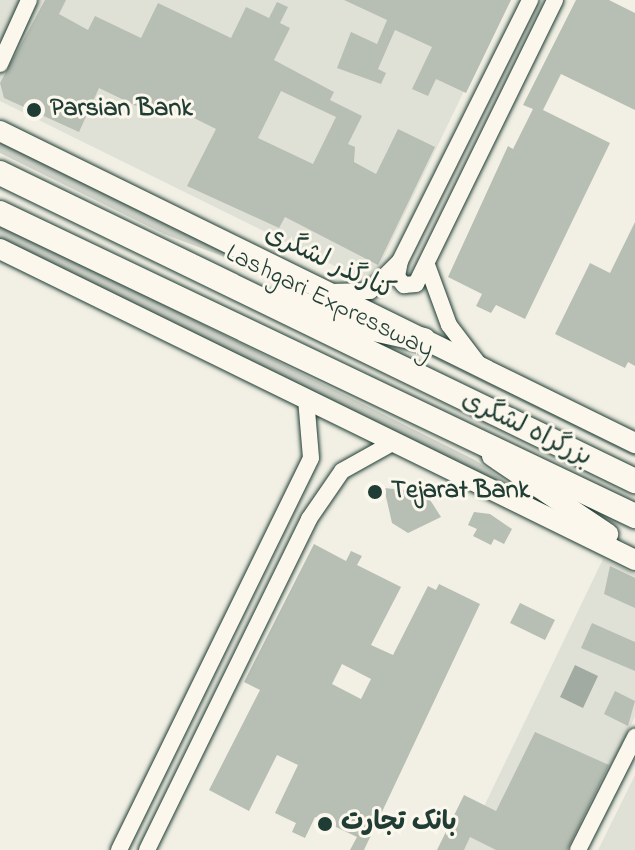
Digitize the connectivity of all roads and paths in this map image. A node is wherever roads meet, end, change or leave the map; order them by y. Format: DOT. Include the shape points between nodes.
graph roads {
  1 [pos="29,0"];
  2 [pos="530,0"];
  3 [pos="555,0"];
  4 [pos="0,64"];
  5 [pos="0,131"];
  6 [pos="0,173"];
  7 [pos="0,213"];
  8 [pos="0,249"];
  9 [pos="174,259"];
  10 [pos="400,261"];
  11 [pos="427,265"];
  12 [pos="326,292"];
  13 [pos="424,340"];
  14 [pos="481,368"];
  15 [pos="306,399"];
  16 [pos="444,421"];
  17 [pos="394,442"];
  18 [pos="635,443"];
  19 [pos="635,481"];
  20 [pos="635,516"];
  21 [pos="635,552"];
  22 [pos="635,560"];
  23 [pos="635,737"];
  24 [pos="119,850"];
  25 [pos="147,850"];
  26 [pos="578,850"];
  1 -- 4 [label="street"];
  2 -- 10 [label="street"];
  3 -- 11 [label="street"];
  5 -- 12 [label="main road, کنارگذر لشگری"];
  6 -- 9 [label="highway, Lashgari Expressway"];
  7 -- 16 [label="highway, بزرگراه لشگری"];
  8 -- 15 [label="main road"];
  9 -- 13 [label="highway" via="374,329"];
  9 -- 19 [label="highway, Lashgari Expressway"];
  10 -- 11 [label="street" via="397,277 404,285 416,284"];
  10 -- 12 [label="street" via="370,291"];
  11 -- 14 [label="street" via="449,325"];
  12 -- 13 [label="main road, کنارگذر لشگری"];
  13 -- 14 [label="main road, کنارگذر لشگری"];
  14 -- 18 [label="main road, کنارگذر لشگری"];
  15 -- 17 [label="main road"];
  15 -- 24 [label="street" via="311,458"];
  16 -- 20 [label="highway, بزرگراه لشگری"];
  16 -- 21 [label="main road"];
  17 -- 22 [label="main road"];
  17 -- 25 [label="street" via="342,471 309,519"];
  23 -- 26 [label="street"];
}
